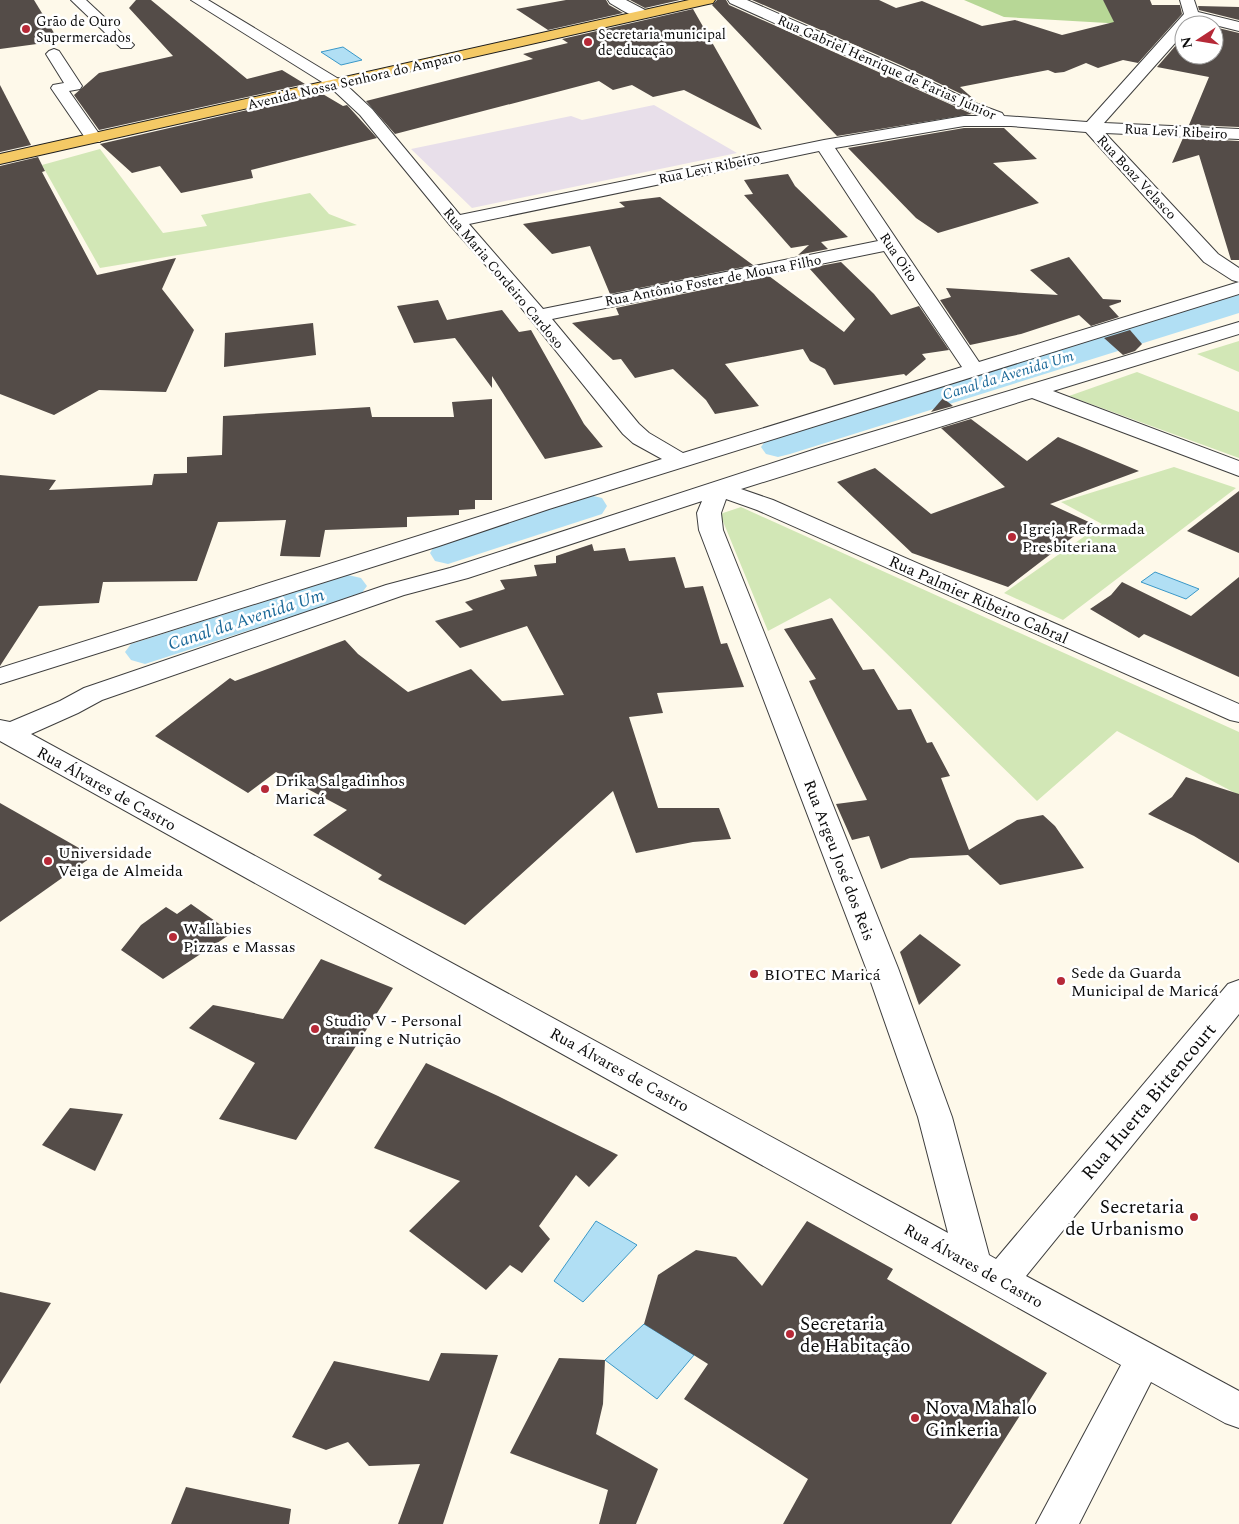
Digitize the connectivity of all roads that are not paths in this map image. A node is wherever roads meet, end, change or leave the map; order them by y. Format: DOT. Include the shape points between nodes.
graph roads {
  1 [pos="78,0"];
  2 [pos="198,0"];
  3 [pos="615,0"];
  4 [pos="708,0"];
  5 [pos="735,0"];
  6 [pos="1190,7"];
  7 [pos="642,14"];
  8 [pos="1239,27"];
  9 [pos="126,45"];
  10 [pos="54,54"];
  11 [pos="336,84"];
  12 [pos="966,114"];
  13 [pos="1092,127"];
  14 [pos="1239,134"];
  15 [pos="94,138"];
  16 [pos="824,145"];
  17 [pos="0,159"];
  18 [pos="456,221"];
  19 [pos="890,244"];
  20 [pos="1239,276"];
  21 [pos="1239,288"];
  22 [pos="536,316"];
  23 [pos="1239,328"];
  24 [pos="974,369"];
  25 [pos="1031,390"];
  26 [pos="681,461"];
  27 [pos="1239,469"];
  28 [pos="718,488"];
  29 [pos="0,676"];
  30 [pos="1239,714"];
  31 [pos="4,731"];
  32 [pos="1239,992"];
  33 [pos="988,1272"];
  34 [pos="1143,1360"];
  35 [pos="1239,1411"];
  36 [pos="1068,1516"];
  1 -- 9 [label="street"];
  2 -- 11 [label="street, Rua Maria Cordeiro Cardoso"];
  3 -- 7 [label="street"];
  4 -- 7 [label="main road, Avenida Nossa Senhora do Amparo"];
  5 -- 12 [label="street, Rua Gabriel Henrique de Farias Júnior" via="896,71"];
  6 -- 8 [label="street"];
  6 -- 13 [label="street, Rua Boaz Velasco"];
  7 -- 11 [label="main road, Avenida Nossa Senhora do Amparo"];
  10 -- 15 [label="street" via="74,86 59,88"];
  11 -- 15 [label="main road, Avenida Nossa Senhora do Amparo"];
  11 -- 18 [label="street, Rua Maria Cordeiro Cardoso" via="366,112"];
  12 -- 13 [label="street, Rua Levi Ribeiro"];
  12 -- 16 [label="street, Rua Levi Ribeiro"];
  13 -- 14 [label="street, Rua Levi Ribeiro"];
  13 -- 20 [label="street, Rua Boaz Velasco" via="1211,258"];
  15 -- 17 [label="main road, Avenida Nossa Senhora do Amparo"];
  16 -- 18 [label="street, Rua Levi Ribeiro"];
  16 -- 19 [label="street, Rua Oito"];
  18 -- 22 [label="street, Rua Maria Cordeiro Cardoso" via="505,275"];
  19 -- 22 [label="street, Rua Antônio Foster de Moura Filho"];
  19 -- 24 [label="street, Rua Oito"];
  21 -- 24 [label="street"];
  22 -- 26 [label="street, Rua Maria Cordeiro Cardoso" via="631,429"];
  23 -- 25 [label="street"];
  24 -- 26 [label="street"];
  25 -- 27 [label="street"];
  25 -- 28 [label="street"];
  26 -- 28 [label="street" via="674,464 668,474 674,484 700,491"];
  26 -- 29 [label="street"];
  28 -- 30 [label="street, Rua Palmier Ribeiro Cabral" via="765,505"];
  28 -- 31 [label="street" via="459,573 394,590 93,694 69,707"];
  28 -- 33 [label="street, Rua Argeu José dos Reis" via="708,513 711,530 886,977"];
  31 -- 33 [label="street, Rua Álvares de Castro"];
  32 -- 33 [label="street, Rua Huerta Bittencourt"];
  33 -- 34 [label="street, Rua Álvares de Castro"];
  34 -- 35 [label="street, Rua Álvares de Castro"];
  34 -- 36 [label="street"];
}
